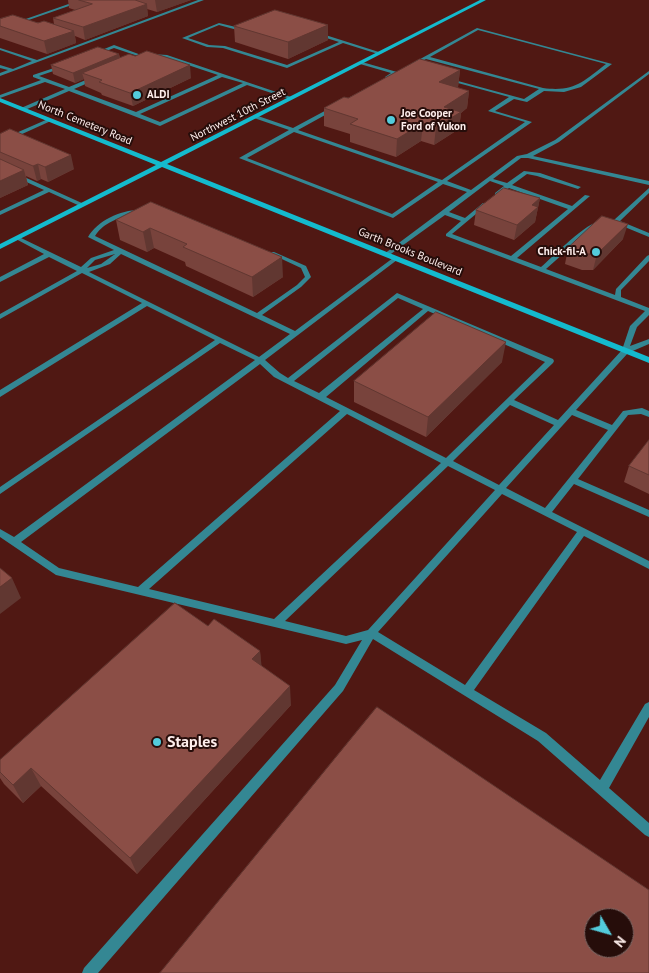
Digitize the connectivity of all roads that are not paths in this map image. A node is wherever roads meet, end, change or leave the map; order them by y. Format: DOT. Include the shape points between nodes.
graph roads {
  1 [pos="84,0"];
  2 [pos="202,0"];
  3 [pos="484,0"];
  4 [pos="151,13"];
  5 [pos="160,16"];
  6 [pos="21,22"];
  7 [pos="30,25"];
  8 [pos="250,26"];
  9 [pos="0,29"];
  10 [pos="305,30"];
  11 [pos="77,40"];
  12 [pos="342,42"];
  13 [pos="86,43"];
  14 [pos="0,49"];
  15 [pos="380,53"];
  16 [pos="88,56"];
  17 [pos="144,57"];
  18 [pos="426,57"];
  19 [pos="36,61"];
  20 [pos="136,61"];
  21 [pos="70,63"];
  22 [pos="362,63"];
  23 [pos="0,66"];
  24 [pos="12,70"];
  25 [pos="401,70"];
  26 [pos="417,70"];
  27 [pos="649,72"];
  28 [pos="395,73"];
  29 [pos="0,75"];
  30 [pos="102,75"];
  31 [pos="222,75"];
  32 [pos="446,78"];
  33 [pos="45,80"];
  34 [pos="247,83"];
  35 [pos="378,83"];
  36 [pos="68,89"];
  37 [pos="543,89"];
  38 [pos="512,96"];
  39 [pos="292,98"];
  40 [pos="0,99"];
  41 [pos="336,106"];
  42 [pos="23,109"];
  43 [pos="136,114"];
  44 [pos="256,117"];
  45 [pos="50,120"];
  46 [pos="294,130"];
  47 [pos="0,133"];
  48 [pos="10,137"];
  49 [pos="0,142"];
  50 [pos="528,156"];
  51 [pos="162,165"];
  52 [pos="0,168"];
  53 [pos="489,179"];
  54 [pos="442,181"];
  55 [pos="649,183"];
  56 [pos="508,186"];
  57 [pos="578,187"];
  58 [pos="49,190"];
  59 [pos="649,190"];
  60 [pos="472,192"];
  61 [pos="587,196"];
  62 [pos="82,205"];
  63 [pos="572,208"];
  64 [pos="149,210"];
  65 [pos="444,212"];
  66 [pos="0,213"];
  67 [pos="464,220"];
  68 [pos="616,221"];
  69 [pos="649,235"];
  70 [pos="17,238"];
  71 [pos="0,247"];
  72 [pos="260,249"];
  73 [pos="120,251"];
  74 [pos="49,254"];
  75 [pos="386,255"];
  76 [pos="649,257"];
  77 [pos="514,258"];
  78 [pos="396,259"];
  79 [pos="543,269"];
  80 [pos="82,271"];
  81 [pos="0,280"];
  82 [pos="618,298"];
  83 [pos="147,303"];
  84 [pos="428,308"];
  85 [pos="649,310"];
  86 [pos="257,316"];
  87 [pos="0,317"];
  88 [pos="296,334"];
  89 [pos="220,340"];
  90 [pos="649,341"];
  91 [pos="625,351"];
  92 [pos="260,360"];
  93 [pos="649,360"];
  94 [pos="289,381"];
  95 [pos="0,394"];
  96 [pos="320,397"];
  97 [pos="509,401"];
  98 [pos="346,410"];
  99 [pos="570,411"];
  100 [pos="649,414"];
  101 [pos="559,424"];
  102 [pos="614,429"];
  103 [pos="447,462"];
  104 [pos="573,480"];
  105 [pos="500,489"];
  106 [pos="0,491"];
  107 [pos="546,513"];
  108 [pos="647,514"];
  109 [pos="583,531"];
  110 [pos="0,532"];
  111 [pos="14,542"];
  112 [pos="649,565"];
  113 [pos="140,591"];
  114 [pos="276,623"];
  115 [pos="371,633"];
  116 [pos="467,691"];
  117 [pos="649,707"];
  118 [pos="601,790"];
  119 [pos="649,831"];
  120 [pos="89,973"];
  1 -- 6 [label="lane"];
  2 -- 5 [label="lane"];
  3 -- 15 [label="street, Northwest 10th Street"];
  4 -- 5 [label="lane"];
  5 -- 13 [label="lane"];
  6 -- 7 [label="lane"];
  6 -- 9 [label="lane"];
  8 -- 12 [label="lane" via="240,30 219,24 184,38 287,67"];
  10 -- 12 [label="lane"];
  11 -- 13 [label="lane"];
  12 -- 15 [label="lane"];
  13 -- 19 [label="lane"];
  14 -- 19 [label="lane"];
  15 -- 22 [label="street, Northwest 10th Street"];
  16 -- 17 [label="lane" via="114,46"];
  17 -- 20 [label="lane"];
  17 -- 31 [label="lane" via="152,54 165,56"];
  18 -- 26 [label="lane" via="407,67"];
  18 -- 37 [label="lane"];
  18 -- 37 [label="lane" via="477,29 610,64 570,91"];
  19 -- 24 [label="lane"];
  21 -- 33 [label="lane" via="35,76"];
  22 -- 28 [label="lane"];
  22 -- 39 [label="street, Northwest 10th Street"];
  23 -- 24 [label="lane"];
  24 -- 29 [label="lane"];
  25 -- 28 [label="lane"];
  27 -- 50 [label="lane" via="557,141"];
  28 -- 35 [label="lane"];
  30 -- 36 [label="lane"];
  31 -- 34 [label="lane"];
  31 -- 43 [label="lane"];
  32 -- 38 [label="lane"];
  33 -- 36 [label="lane"];
  33 -- 40 [label="lane"];
  34 -- 39 [label="lane"];
  34 -- 43 [label="lane" via="160,124"];
  36 -- 42 [label="lane"];
  36 -- 43 [label="lane"];
  37 -- 38 [label="lane" via="525,100"];
  38 -- 54 [label="lane" via="491,111 530,122"];
  39 -- 44 [label="street, Northwest 10th Street"];
  40 -- 42 [label="street, North Cemetery Road"];
  41 -- 46 [label="lane"];
  42 -- 45 [label="street, North Cemetery Road"];
  44 -- 46 [label="lane"];
  44 -- 51 [label="street, Northwest 10th Street"];
  45 -- 48 [label="lane"];
  45 -- 51 [label="street, North Cemetery Road"];
  46 -- 54 [label="lane"];
  46 -- 54 [label="lane" via="242,158 393,216"];
  47 -- 48 [label="lane"];
  48 -- 49 [label="lane"];
  50 -- 53 [label="lane" via="519,157"];
  50 -- 55 [label="lane"];
  51 -- 62 [label="street, Northwest 10th Street"];
  51 -- 75 [label="street, Garth Brooks Boulevard"];
  52 -- 58 [label="lane"];
  53 -- 56 [label="lane"];
  53 -- 60 [label="lane"];
  54 -- 60 [label="lane"];
  56 -- 57 [label="lane" via="526,172"];
  56 -- 63 [label="lane"];
  56 -- 67 [label="lane"];
  58 -- 62 [label="lane"];
  58 -- 66 [label="lane"];
  59 -- 68 [label="lane"];
  60 -- 65 [label="lane"];
  61 -- 63 [label="lane"];
  62 -- 70 [label="street, Northwest 10th Street"];
  63 -- 77 [label="lane"];
  64 -- 73 [label="lane" via="125,213 94,230 91,237"];
  65 -- 67 [label="lane"];
  65 -- 75 [label="lane"];
  67 -- 77 [label="lane" via="448,234"];
  68 -- 69 [label="lane"];
  68 -- 79 [label="lane" via="602,221 589,228"];
  70 -- 71 [label="street, Northwest 10th Street"];
  70 -- 74 [label="lane"];
  72 -- 86 [label="lane" via="304,267 308,277"];
  73 -- 80 [label="lane" via="104,253 85,265"];
  73 -- 86 [label="lane"];
  74 -- 80 [label="lane"];
  74 -- 81 [label="lane"];
  75 -- 78 [label="street, Garth Brooks Boulevard"];
  76 -- 82 [label="lane" via="618,290"];
  77 -- 79 [label="lane"];
  78 -- 88 [label="lane"];
  78 -- 91 [label="street, Garth Brooks Boulevard"];
  79 -- 82 [label="lane"];
  80 -- 83 [label="lane"];
  80 -- 87 [label="lane"];
  82 -- 85 [label="lane"];
  83 -- 89 [label="lane"];
  83 -- 95 [label="lane"];
  84 -- 94 [label="lane" via="397,295"];
  84 -- 96 [label="lane"];
  84 -- 97 [label="lane" via="550,361"];
  85 -- 91 [label="lane" via="634,326"];
  86 -- 88 [label="lane"];
  88 -- 92 [label="lane"];
  89 -- 92 [label="lane"];
  89 -- 106 [label="lane"];
  90 -- 91 [label="lane"];
  91 -- 93 [label="street, Garth Brooks Boulevard"];
  91 -- 99 [label="lane"];
  92 -- 94 [label="lane"];
  92 -- 111 [label="lane"];
  94 -- 96 [label="lane"];
  96 -- 98 [label="lane"];
  97 -- 101 [label="lane"];
  97 -- 103 [label="lane"];
  98 -- 103 [label="lane"];
  98 -- 113 [label="lane"];
  99 -- 101 [label="lane"];
  99 -- 102 [label="lane"];
  100 -- 102 [label="lane" via="642,411 626,413"];
  101 -- 105 [label="lane"];
  102 -- 104 [label="lane"];
  103 -- 105 [label="lane"];
  103 -- 114 [label="lane"];
  104 -- 107 [label="lane"];
  104 -- 108 [label="lane"];
  105 -- 107 [label="lane"];
  105 -- 115 [label="lane"];
  107 -- 109 [label="lane"];
  109 -- 112 [label="lane"];
  109 -- 116 [label="lane"];
  110 -- 111 [label="lane"];
  111 -- 113 [label="lane" via="56,571"];
  113 -- 114 [label="lane"];
  114 -- 115 [label="lane" via="346,640"];
  115 -- 116 [label="lane"];
  115 -- 120 [label="lane" via="339,688"];
  116 -- 118 [label="lane" via="542,737"];
  117 -- 118 [label="lane"];
  118 -- 119 [label="lane"];
}
